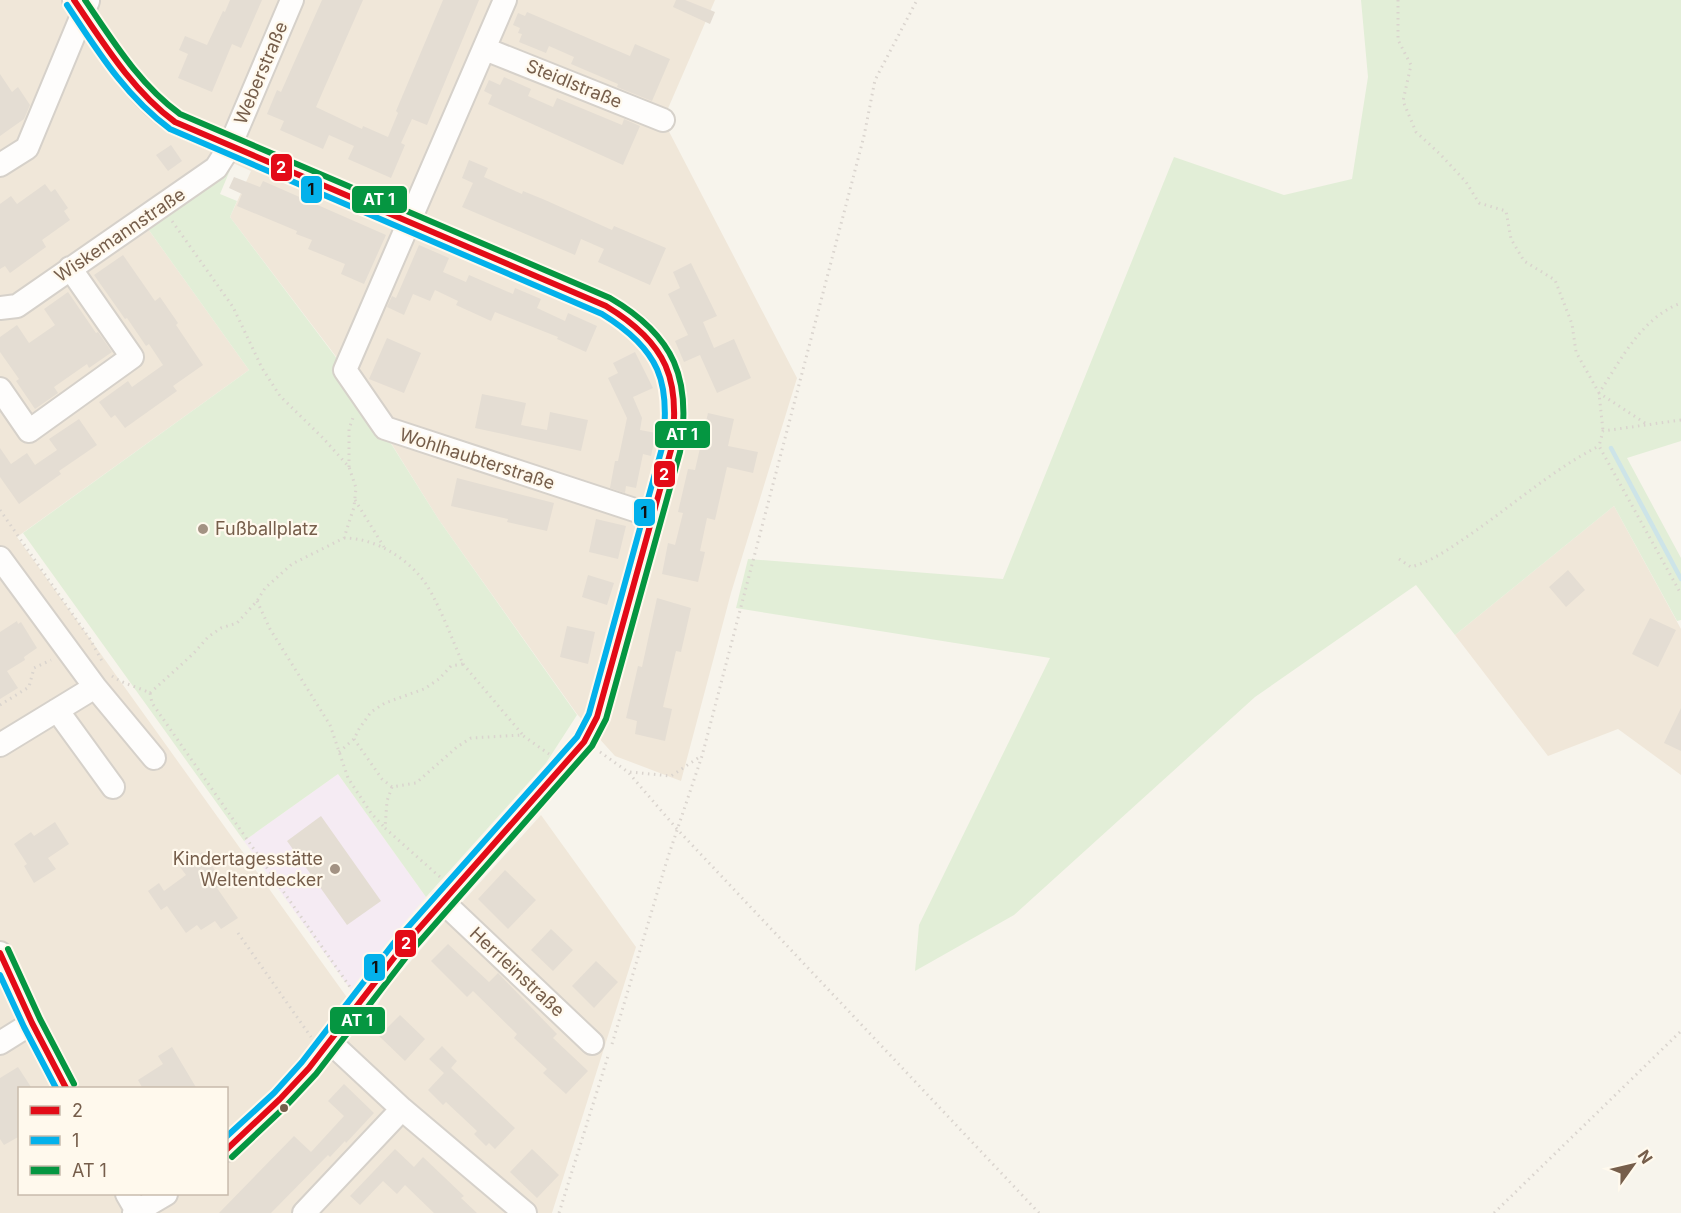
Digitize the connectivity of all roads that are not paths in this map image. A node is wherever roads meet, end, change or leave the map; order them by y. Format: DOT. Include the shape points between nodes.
graph roads {
  1 [pos="292,0"];
  2 [pos="505,0"];
  3 [pos="82,4"];
  4 [pos="485,49"];
  5 [pos="663,120"];
  6 [pos="230,146"];
  7 [pos="0,165"];
  8 [pos="408,221"];
  9 [pos="70,268"];
  10 [pos="0,308"];
  11 [pos="0,389"];
  12 [pos="653,516"];
  13 [pos="0,558"];
  14 [pos="101,680"];
  15 [pos="57,710"];
  16 [pos="0,745"];
  17 [pos="154,758"];
  18 [pos="113,787"];
  19 [pos="448,896"];
  20 [pos="0,953"];
  21 [pos="7,990"];
  22 [pos="32,1023"];
  23 [pos="0,1043"];
  24 [pos="592,1043"];
  25 [pos="320,1044"];
  26 [pos="65,1087"];
  27 [pos="402,1109"];
  28 [pos="228,1148"];
  29 [pos="164,1195"];
  30 [pos="134,1208"];
  31 [pos="304,1213"];
  32 [pos="525,1213"];
  1 -- 6 [label="street, Weberstraße"];
  2 -- 4 [label="street"];
  3 -- 6 [label="street" via="148,102 174,122"];
  3 -- 7 [label="street" via="27,148"];
  4 -- 5 [label="street, Steidlstraße"];
  4 -- 8 [label="street"];
  6 -- 8 [label="street"];
  6 -- 9 [label="street, Wiskemannstraße" via="216,168"];
  8 -- 12 [label="street" via="606,306 624,315 654,344 673,384 676,427"];
  8 -- 12 [label="street, Wohlhaubterstraße" via="345,370 385,428"];
  9 -- 10 [label="street, Wiskemannstraße" via="17,306"];
  9 -- 11 [label="street" via="132,357 28,431"];
  12 -- 19 [label="street" via="597,717 584,742"];
  13 -- 14 [label="street" via="69,652"];
  14 -- 15 [label="street"];
  14 -- 17 [label="street"];
  15 -- 16 [label="street"];
  15 -- 18 [label="street"];
  19 -- 24 [label="street, Herrleinstraße"];
  19 -- 25 [label="street"];
  20 -- 21 [label="street"];
  21 -- 22 [label="street"];
  22 -- 23 [label="street"];
  22 -- 26 [label="street"];
  25 -- 27 [label="street"];
  25 -- 28 [label="street"];
  27 -- 31 [label="street"];
  27 -- 32 [label="street"];
  29 -- 30 [label="street"];
}
